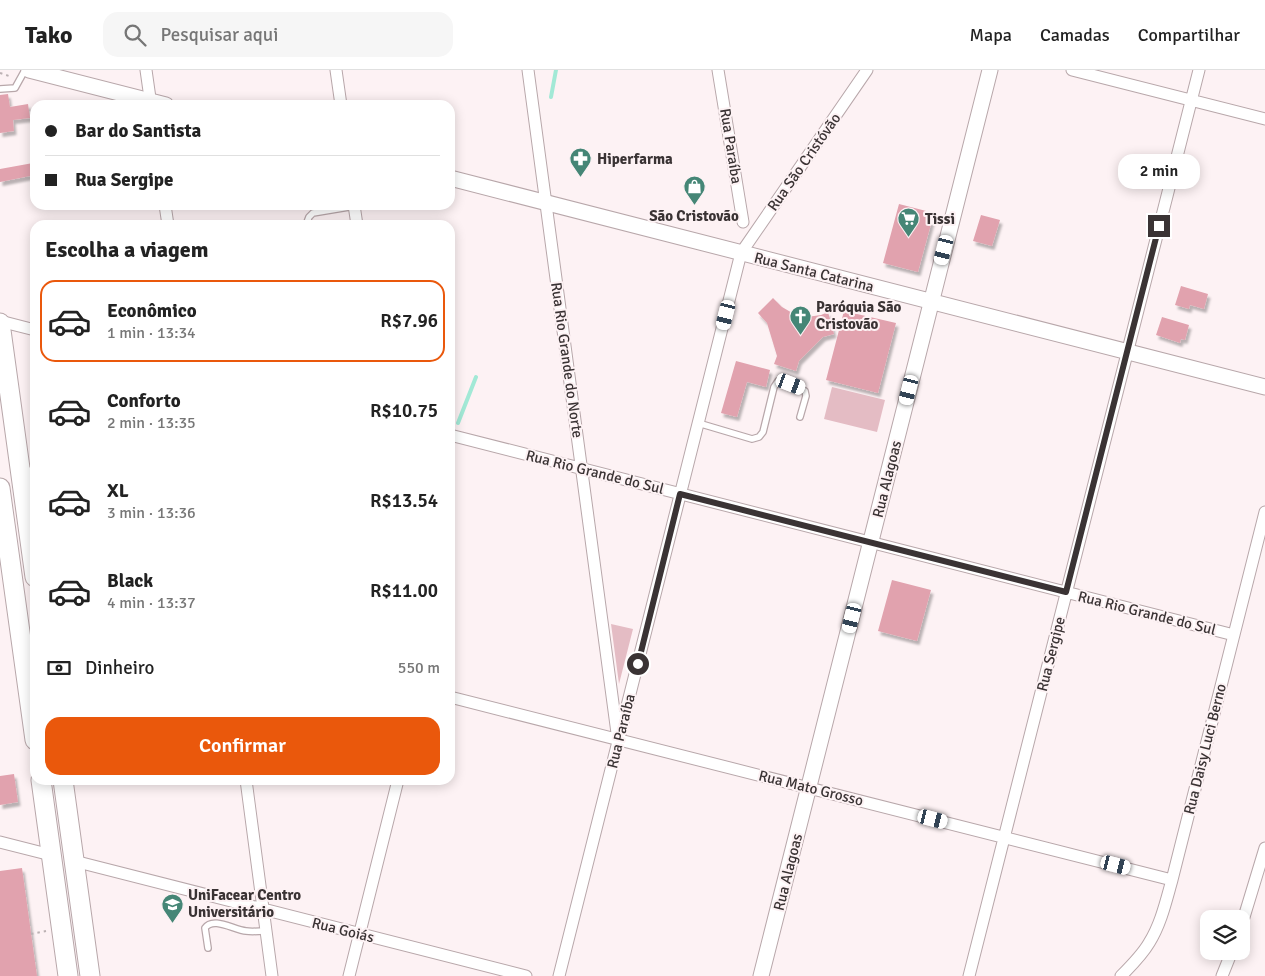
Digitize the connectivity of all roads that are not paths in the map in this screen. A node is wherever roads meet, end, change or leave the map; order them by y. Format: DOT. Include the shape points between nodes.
graph roads {
  1 [pos="25,70"];
  2 [pos="29,70"];
  3 [pos="146,70"];
  4 [pos="336,70"];
  5 [pos="528,70"];
  6 [pos="718,70"];
  7 [pos="867,70"];
  8 [pos="990,70"];
  9 [pos="1072,70"];
  10 [pos="1199,70"];
  11 [pos="0,89"];
  12 [pos="140,100"];
  13 [pos="151,100"];
  14 [pos="340,100"];
  15 [pos="1191,100"];
  16 [pos="1265,119"];
  17 [pos="455,179"];
  18 [pos="546,203"];
  19 [pos="331,210"];
  20 [pos="307,220"];
  21 [pos="743,222"];
  22 [pos="741,253"];
  23 [pos="931,302"];
  24 [pos="0,322"];
  25 [pos="30,329"];
  26 [pos="1127,352"];
  27 [pos="1265,387"];
  28 [pos="800,418"];
  29 [pos="698,423"];
  30 [pos="455,436"];
  31 [pos="582,469"];
  32 [pos="28,471"];
  33 [pos="0,488"];
  34 [pos="680,494"];
  35 [pos="30,501"];
  36 [pos="1265,512"];
  37 [pos="871,542"];
  38 [pos="7,584"];
  39 [pos="1066,592"];
  40 [pos="1234,635"];
  41 [pos="455,698"];
  42 [pos="30,701"];
  43 [pos="618,739"];
  44 [pos="41,785"];
  45 [pos="64,785"];
  46 [pos="247,785"];
  47 [pos="397,785"];
  48 [pos="809,788"];
  49 [pos="1004,837"];
  50 [pos="0,842"];
  51 [pos="1265,848"];
  52 [pos="51,855"];
  53 [pos="74,861"];
  54 [pos="1262,868"];
  55 [pos="1172,880"];
  56 [pos="264,910"];
  57 [pos="1247,910"];
  58 [pos="266,931"];
  59 [pos="360,934"];
  60 [pos="208,948"];
  61 [pos="1228,960"];
  62 [pos="68,976"];
  63 [pos="90,976"];
  64 [pos="272,976"];
  65 [pos="350,976"];
  66 [pos="526,976"];
  67 [pos="559,976"];
  68 [pos="762,976"];
  69 [pos="969,976"];
  70 [pos="1121,976"];
  71 [pos="1222,976"];
  1 -- 11 [label="lane" via="15,88"];
  2 -- 12 [label="street"];
  3 -- 13 [label="street"];
  4 -- 14 [label="street"];
  5 -- 18 [label="street, Rua Rio Grande do Norte"];
  6 -- 21 [label="street, Rua Paraíba"];
  7 -- 22 [label="street, Rua São Cristóvão"];
  8 -- 23 [label="street, Rua Alagoas"];
  9 -- 15 [label="street"];
  10 -- 15 [label="street, Rua Sergipe"];
  15 -- 16 [label="street"];
  15 -- 26 [label="street, Rua Sergipe"];
  17 -- 18 [label="street, Rua Santa Catarina"];
  18 -- 22 [label="street, Rua Santa Catarina"];
  18 -- 31 [label="street, Rua Rio Grande do Norte"];
  19 -- 20 [label="lane" via="313,213"];
  22 -- 23 [label="street, Rua Santa Catarina"];
  22 -- 29 [label="street, Rua Paraíba"];
  23 -- 26 [label="street, Rua Santa Catarina"];
  23 -- 37 [label="street, Rua Alagoas"];
  24 -- 25 [label="street"];
  24 -- 32 [label="main road"];
  26 -- 27 [label="street, Rua Santa Catarina"];
  26 -- 39 [label="street, Rua Sergipe"];
  28 -- 29 [label="lane" via="805,391 781,380 774,387 759,437 752,439"];
  29 -- 34 [label="street, Rua Paraíba"];
  30 -- 31 [label="street, Rua Rio Grande do Sul"];
  31 -- 34 [label="street, Rua Rio Grande do Sul"];
  31 -- 43 [label="street, Rua Rio Grande do Norte"];
  32 -- 35 [label="main road"];
  33 -- 38 [label="main road"];
  34 -- 37 [label="street, Rua Rio Grande do Sul"];
  34 -- 43 [label="street, Rua Paraíba"];
  36 -- 40 [label="street, Rua Daisy Luci Berno"];
  37 -- 39 [label="street, Rua Rio Grande do Sul"];
  37 -- 48 [label="street, Rua Alagoas"];
  38 -- 42 [label="main road"];
  39 -- 40 [label="street, Rua Rio Grande do Sul"];
  39 -- 49 [label="street, Rua Sergipe"];
  40 -- 55 [label="street, Rua Daisy Luci Berno"];
  41 -- 43 [label="street, Rua Mato Grosso"];
  43 -- 48 [label="street, Rua Mato Grosso"];
  43 -- 67 [label="street, Rua Paraíba"];
  44 -- 52 [label="main road"];
  45 -- 53 [label="main road"];
  46 -- 56 [label="street"];
  47 -- 59 [label="street"];
  48 -- 49 [label="street, Rua Mato Grosso"];
  48 -- 68 [label="street, Rua Alagoas"];
  49 -- 55 [label="street, Rua Mato Grosso"];
  49 -- 69 [label="street, Rua Sergipe"];
  50 -- 52 [label="street"];
  51 -- 54 [label="street"];
  52 -- 62 [label="main road"];
  53 -- 56 [label="street, Rua Goiás"];
  53 -- 63 [label="main road"];
  54 -- 57 [label="street"];
  55 -- 70 [label="street, Rua Daisy Luci Berno" via="1150,942"];
  56 -- 58 [label="street"];
  56 -- 59 [label="street, Rua Goiás"];
  58 -- 60 [label="lane" via="244,931 209,923 205,928"];
  58 -- 64 [label="street"];
  59 -- 65 [label="street"];
  59 -- 66 [label="street, Rua Goiás"];
  61 -- 71 [label="street"];
}
